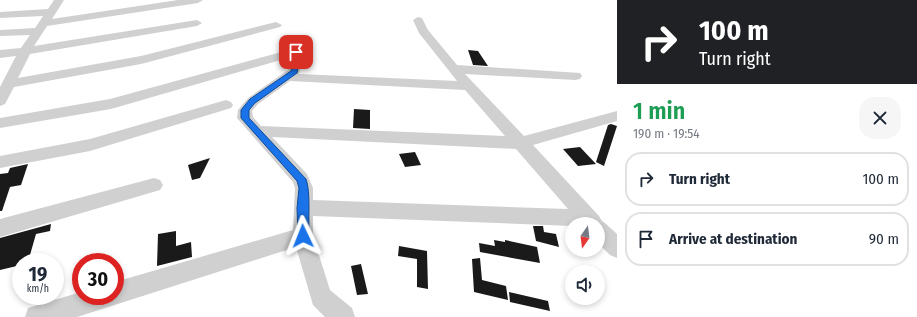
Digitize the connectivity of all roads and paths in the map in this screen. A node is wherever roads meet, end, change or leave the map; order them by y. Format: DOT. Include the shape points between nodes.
graph roads {
  1 [pos="59,0"];
  2 [pos="198,0"];
  3 [pos="51,12"];
  4 [pos="0,15"];
  5 [pos="418,20"];
  6 [pos="198,23"];
  7 [pos="276,25"];
  8 [pos="42,27"];
  9 [pos="0,33"];
  10 [pos="25,51"];
  11 [pos="0,54"];
  12 [pos="454,69"];
  13 [pos="575,76"];
  14 [pos="293,78"];
  15 [pos="8,84"];
  16 [pos="469,86"];
  17 [pos="0,101"];
  18 [pos="226,104"];
  19 [pos="617,116"];
  20 [pos="0,123"];
  21 [pos="256,131"];
  22 [pos="521,143"];
  23 [pos="0,162"];
  24 [pos="154,185"];
  25 [pos="303,208"];
  26 [pos="587,217"];
  27 [pos="565,222"];
  28 [pos="0,228"];
  29 [pos="303,236"];
  30 [pos="605,236"];
  31 [pos="617,248"];
  32 [pos="124,291"];
  33 [pos="78,305"];
  34 [pos="37,317"];
  35 [pos="343,317"];
  1 -- 3 [label="street"];
  2 -- 8 [label="street"];
  3 -- 4 [label="street"];
  3 -- 8 [label="street"];
  5 -- 12 [label="street" via="423,31"];
  6 -- 10 [label="street"];
  7 -- 15 [label="street" via="141,60"];
  8 -- 9 [label="street"];
  8 -- 10 [label="street"];
  10 -- 11 [label="street"];
  10 -- 15 [label="street"];
  12 -- 13 [label="street"];
  12 -- 16 [label="street"];
  14 -- 16 [label="street"];
  15 -- 17 [label="street"];
  16 -- 22 [label="street"];
  18 -- 23 [label="street" via="90,145"];
  19 -- 22 [label="street"];
  20 -- 21 [label="street" via="111,104 298,54 294,72 253,101 245,110 245,118"];
  21 -- 22 [label="street"];
  21 -- 25 [label="street" via="301,179 304,188"];
  22 -- 26 [label="street"];
  24 -- 28 [label="street"];
  25 -- 27 [label="street"];
  25 -- 29 [label="street"];
  29 -- 32 [label="street"];
  29 -- 35 [label="street" via="321,297"];
  30 -- 31 [label="street"];
  33 -- 34 [label="street"];
}
